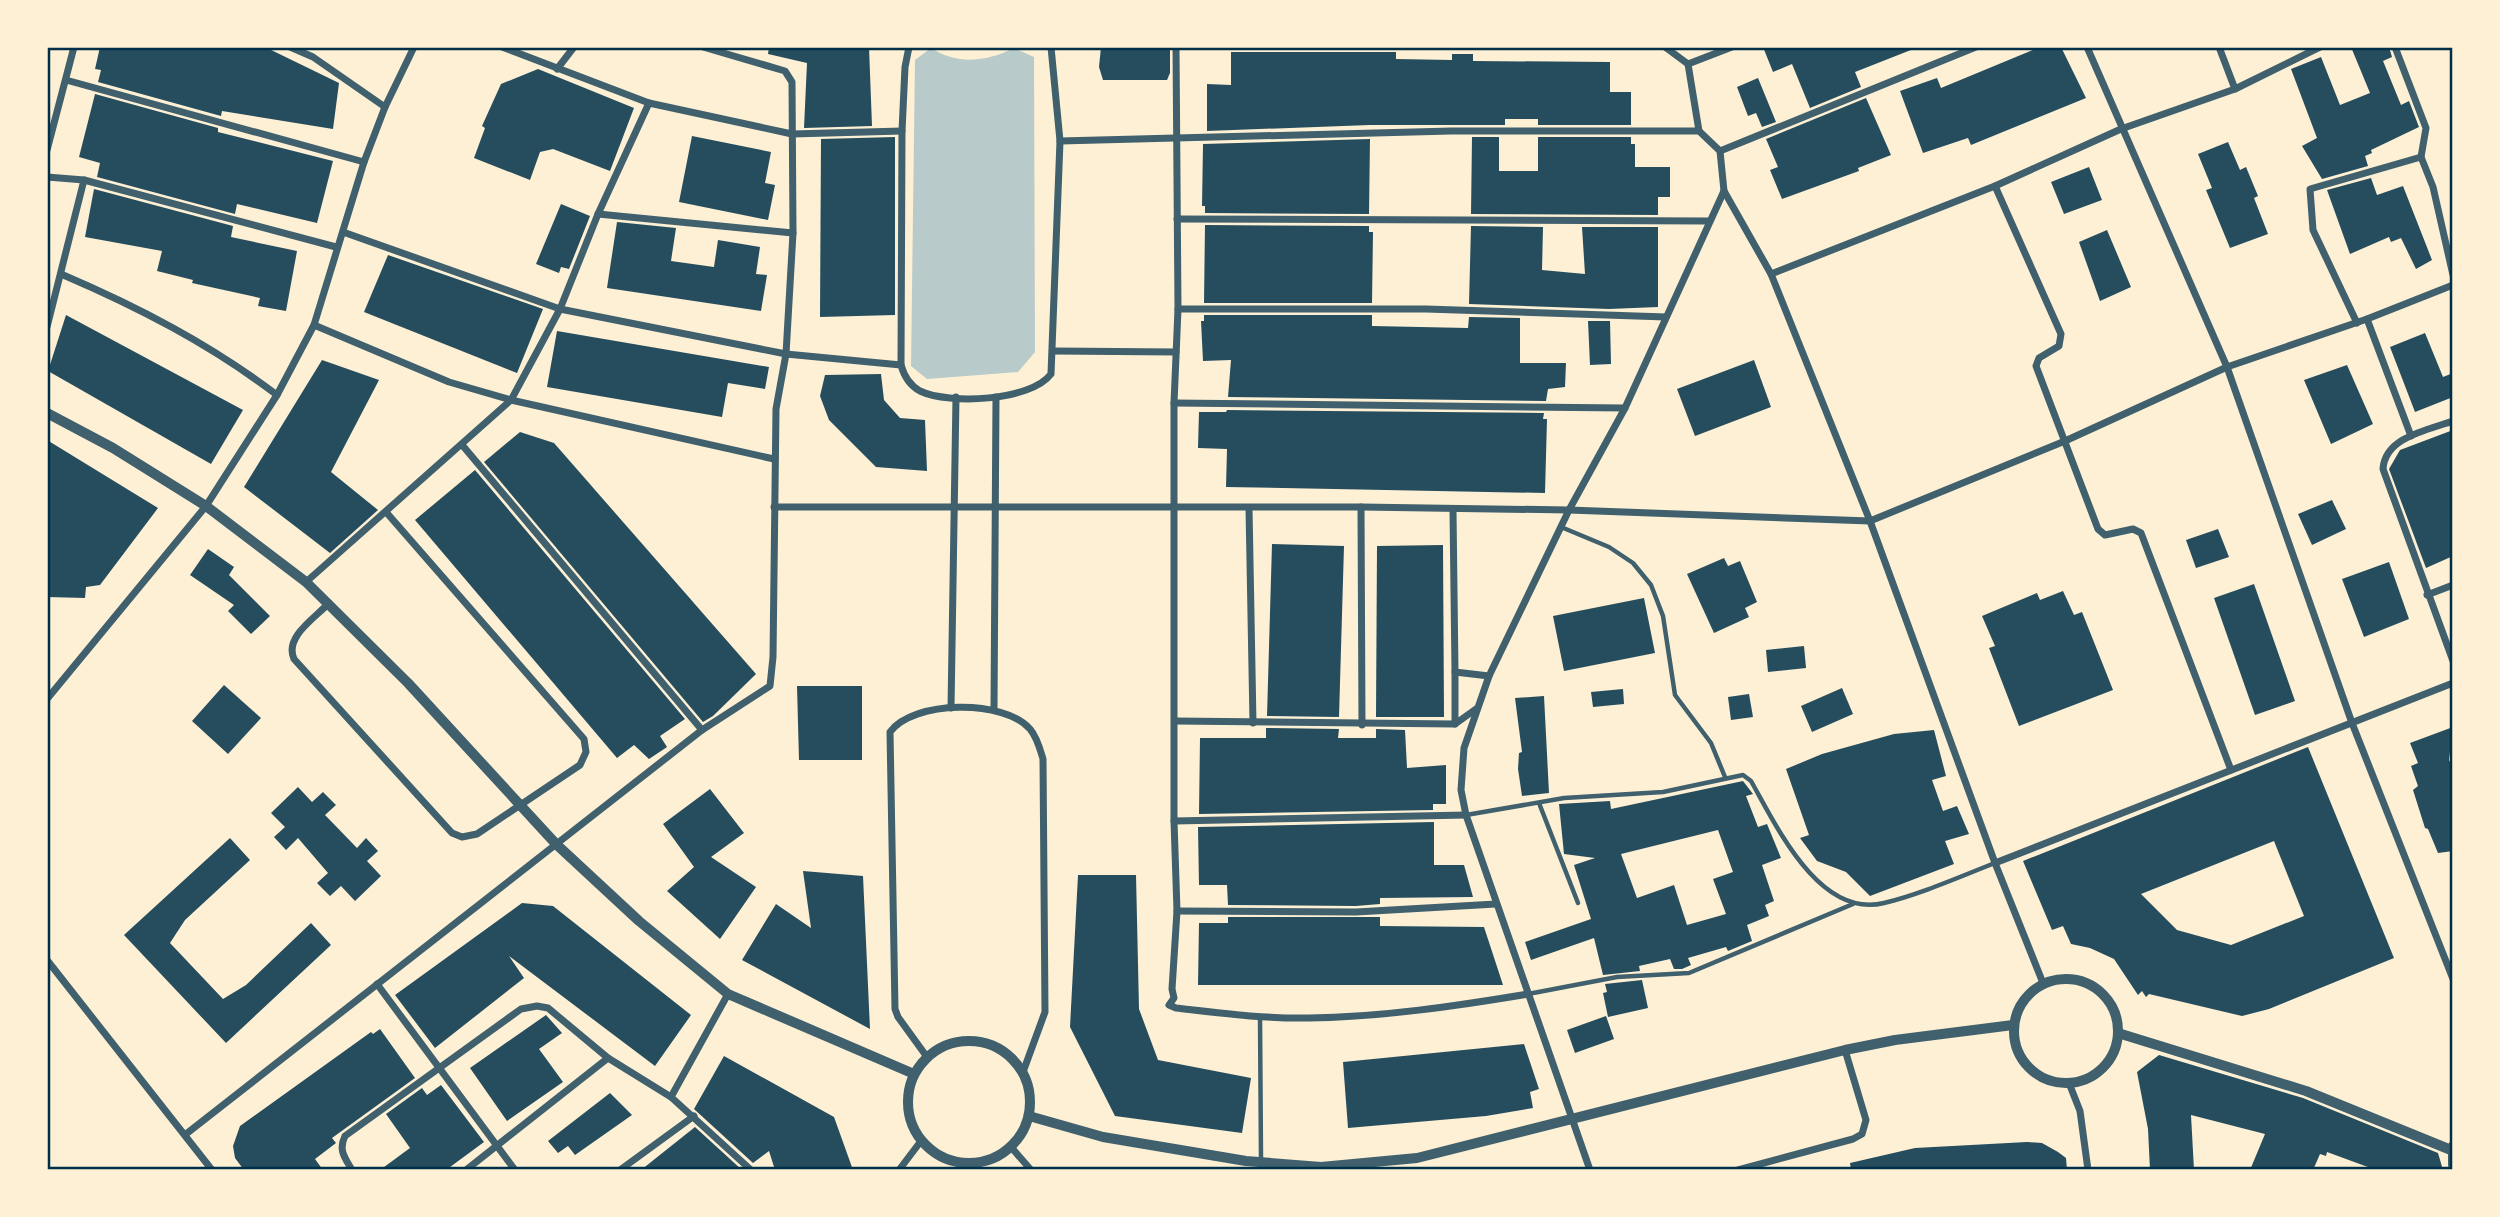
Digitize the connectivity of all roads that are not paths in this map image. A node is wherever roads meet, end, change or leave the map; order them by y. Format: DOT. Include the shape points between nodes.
graph roads {
  1 [pos="74,47"];
  2 [pos="290,47"];
  3 [pos="414,47"];
  4 [pos="502,47"];
  5 [pos="574,47"];
  6 [pos="703,47"];
  7 [pos="909,47"];
  8 [pos="1051,47"];
  9 [pos="1176,47"];
  10 [pos="1665,47"];
  11 [pos="1731,47"];
  12 [pos="1976,47"];
  13 [pos="2087,47"];
  14 [pos="2219,47"];
  15 [pos="2320,47"];
  16 [pos="2395,47"];
  17 [pos="1688,64"];
  18 [pos="556,69"];
  19 [pos="66,80"];
  20 [pos="2235,89"];
  21 [pos="649,103"];
  22 [pos="385,107"];
  23 [pos="2121,130"];
  24 [pos="902,131"];
  25 [pos="1699,131"];
  26 [pos="792,134"];
  27 [pos="1175,140"];
  28 [pos="1060,141"];
  29 [pos="47,150"];
  30 [pos="1720,151"];
  31 [pos="2421,157"];
  32 [pos="364,162"];
  33 [pos="47,177"];
  34 [pos="84,180"];
  35 [pos="1995,186"];
  36 [pos="1724,191"];
  37 [pos="598,214"];
  38 [pos="1177,219"];
  39 [pos="1708,221"];
  40 [pos="343,232"];
  41 [pos="793,233"];
  42 [pos="336,247"];
  43 [pos="61,274"];
  44 [pos="1771,274"];
  45 [pos="2453,275"];
  46 [pos="2453,285"];
  47 [pos="560,309"];
  48 [pos="1178,309"];
  49 [pos="1666,317"];
  50 [pos="2367,319"];
  51 [pos="2357,323"];
  52 [pos="314,325"];
  53 [pos="47,327"];
  54 [pos="1054,351"];
  55 [pos="1176,352"];
  56 [pos="786,354"];
  57 [pos="901,365"];
  58 [pos="2227,367"];
  59 [pos="277,395"];
  60 [pos="956,397"];
  61 [pos="996,397"];
  62 [pos="511,400"];
  63 [pos="1174,403"];
  64 [pos="1625,408"];
  65 [pos="47,413"];
  66 [pos="2453,421"];
  67 [pos="2411,436"];
  68 [pos="2065,441"];
  69 [pos="463,446"];
  70 [pos="775,459"];
  71 [pos="995,505"];
  72 [pos="206,506"];
  73 [pos="955,506"];
  74 [pos="1174,506"];
  75 [pos="774,507"];
  76 [pos="1361,507"];
  77 [pos="1250,508"];
  78 [pos="1453,510"];
  79 [pos="1569,510"];
  80 [pos="386,512"];
  81 [pos="1870,521"];
  82 [pos="1562,527"];
  83 [pos="306,582"];
  84 [pos="2453,585"];
  85 [pos="2427,596"];
  86 [pos="329,603"];
  87 [pos="2453,662"];
  88 [pos="1455,672"];
  89 [pos="1489,676"];
  90 [pos="2453,683"];
  91 [pos="47,698"];
  92 [pos="951,708"];
  93 [pos="994,709"];
  94 [pos="1476,709"];
  95 [pos="1175,721"];
  96 [pos="1253,723"];
  97 [pos="2351,723"];
  98 [pos="1455,724"];
  99 [pos="1362,725"];
  100 [pos="702,730"];
  101 [pos="2231,770"];
  102 [pos="1725,777"];
  103 [pos="1539,803"];
  104 [pos="519,804"];
  105 [pos="1466,815"];
  106 [pos="1174,821"];
  107 [pos="556,844"];
  108 [pos="1995,863"];
  109 [pos="1578,903"];
  110 [pos="1496,904"];
  111 [pos="1854,904"];
  112 [pos="1177,911"];
  113 [pos="47,960"];
  114 [pos="2453,979"];
  115 [pos="2043,983"];
  116 [pos="377,984"];
  117 [pos="728,994"];
  118 [pos="1528,994"];
  119 [pos="1260,1017"];
  120 [pos="2013,1026"];
  121 [pos="2118,1033"];
  122 [pos="1846,1050"];
  123 [pos="927,1057"];
  124 [pos="608,1059"];
  125 [pos="441,1067"];
  126 [pos="1023,1072"];
  127 [pos="914,1074"];
  128 [pos="2069,1083"];
  129 [pos="671,1097"];
  130 [pos="694,1116"];
  131 [pos="1029,1116"];
  132 [pos="1573,1120"];
  133 [pos="186,1134"];
  134 [pos="921,1141"];
  135 [pos="498,1146"];
  136 [pos="1011,1147"];
  137 [pos="2452,1148"];
  138 [pos="1261,1160"];
  139 [pos="2453,1166"];
  140 [pos="1321,1168"];
  141 [pos="212,1170"];
  142 [pos="352,1170"];
  143 [pos="466,1170"];
  144 [pos="514,1170"];
  145 [pos="620,1170"];
  146 [pos="751,1170"];
  147 [pos="899,1170"];
  148 [pos="1031,1170"];
  149 [pos="1590,1170"];
  150 [pos="1738,1170"];
  151 [pos="2088,1170"];
  1 -- 19 [label="street"];
  2 -- 22 [label="street" via="313,57"];
  3 -- 22 [label="street"];
  4 -- 18 [label="street"];
  5 -- 18 [label="street"];
  6 -- 26 [label="street" via="785,71 792,82"];
  7 -- 24 [label="street"];
  8 -- 28 [label="street"];
  9 -- 27 [label="street"];
  10 -- 17 [label="street"];
  11 -- 17 [label="street"];
  12 -- 30 [label="street"];
  13 -- 23 [label="street"];
  14 -- 20 [label="street"];
  15 -- 20 [label="street"];
  16 -- 31 [label="street" via="2426,128"];
  17 -- 25 [label="street"];
  18 -- 21 [label="street"];
  19 -- 29 [label="street"];
  19 -- 32 [label="street"];
  20 -- 23 [label="street"];
  21 -- 26 [label="street"];
  21 -- 37 [label="street"];
  22 -- 32 [label="street"];
  23 -- 35 [label="street"];
  23 -- 58 [label="street"];
  24 -- 26 [label="street"];
  24 -- 57 [label="street"];
  25 -- 27 [label="street" via="1451,131"];
  25 -- 30 [label="street"];
  26 -- 41 [label="street"];
  27 -- 28 [label="street"];
  27 -- 38 [label="street"];
  28 -- 54 [label="street"];
  30 -- 36 [label="street"];
  31 -- 45 [label="street" via="2433,187"];
  31 -- 51 [label="street" via="2310,189 2313,230"];
  32 -- 40 [label="street"];
  33 -- 34 [label="street"];
  34 -- 42 [label="street"];
  34 -- 43 [label="street"];
  35 -- 44 [label="street"];
  35 -- 68 [label="street" via="2061,334 2059,346 2039,358 2036,366"];
  36 -- 39 [label="street"];
  36 -- 44 [label="street"];
  37 -- 41 [label="street"];
  37 -- 47 [label="street"];
  38 -- 39 [label="street"];
  38 -- 48 [label="street"];
  39 -- 49 [label="street"];
  40 -- 42 [label="street"];
  40 -- 47 [label="street"];
  41 -- 56 [label="street"];
  42 -- 52 [label="street"];
  43 -- 53 [label="street"];
  43 -- 59 [label="street" via="174,327 228,358"];
  44 -- 81 [label="street"];
  46 -- 50 [label="street"];
  47 -- 56 [label="street"];
  47 -- 62 [label="street"];
  48 -- 49 [label="street" via="1426,309"];
  48 -- 55 [label="street"];
  49 -- 64 [label="street"];
  50 -- 51 [label="street"];
  50 -- 67 [label="street"];
  51 -- 58 [label="street"];
  52 -- 59 [label="street"];
  52 -- 62 [label="street" via="449,382"];
  54 -- 55 [label="street"];
  54 -- 61 [label="street" via="1051,374 1045,382 1031,391"];
  55 -- 63 [label="street"];
  56 -- 57 [label="street"];
  56 -- 70 [label="street" via="776,409"];
  57 -- 60 [label="street" via="904,376 921,391"];
  58 -- 68 [label="street"];
  58 -- 97 [label="street"];
  59 -- 72 [label="street"];
  60 -- 61 [label="street"];
  60 -- 73 [label="street"];
  61 -- 71 [label="street"];
  62 -- 69 [label="street"];
  62 -- 70 [label="street"];
  63 -- 64 [label="street"];
  63 -- 74 [label="street"];
  64 -- 79 [label="street"];
  65 -- 72 [label="street"];
  66 -- 67 [label="street"];
  67 -- 85 [label="street" via="2385,454 2383,469"];
  68 -- 81 [label="street"];
  68 -- 101 [label="street" via="2099,533 2105,536 2133,528 2141,533"];
  69 -- 80 [label="street"];
  69 -- 100 [label="street"];
  70 -- 75 [label="street"];
  71 -- 73 [label="street"];
  71 -- 74 [label="street"];
  71 -- 93 [label="street"];
  72 -- 83 [label="street"];
  72 -- 91 [label="street"];
  73 -- 75 [label="street"];
  73 -- 92 [label="street"];
  74 -- 77 [label="street"];
  74 -- 95 [label="street"];
  75 -- 100 [label="street" via="770,685"];
  76 -- 77 [label="street"];
  76 -- 78 [label="street"];
  76 -- 99 [label="street"];
  77 -- 96 [label="street"];
  78 -- 79 [label="street"];
  78 -- 88 [label="street"];
  79 -- 81 [label="street"];
  79 -- 82 [label="street"];
  80 -- 83 [label="street"];
  80 -- 104 [label="street" via="584,739 586,752 580,765"];
  81 -- 108 [label="street"];
  82 -- 89 [label="street"];
  82 -- 102 [label="lane" via="1609,547 1633,563 1651,585 1663,616 1675,695 1711,743"];
  83 -- 86 [label="street"];
  84 -- 85 [label="street"];
  85 -- 87 [label="street"];
  86 -- 104 [label="street"];
  86 -- 104 [label="street" via="295,638 291,646 295,659 452,833 461,837 477,834"];
  88 -- 89 [label="street"];
  88 -- 98 [label="street"];
  89 -- 94 [label="street"];
  90 -- 97 [label="street"];
  92 -- 93 [label="street"];
  92 -- 123 [label="street" via="916,713 898,721 890,732 895,1009"];
  93 -- 126 [label="street" via="1031,730 1043,759 1045,1012"];
  94 -- 98 [label="street"];
  94 -- 105 [label="street" via="1461,771"];
  95 -- 96 [label="street"];
  95 -- 106 [label="street"];
  96 -- 99 [label="street"];
  97 -- 101 [label="street"];
  97 -- 114 [label="street"];
  98 -- 99 [label="street"];
  100 -- 107 [label="street"];
  101 -- 108 [label="street"];
  102 -- 103 [label="lane" via="1637,795"];
  102 -- 111 [label="lane" via="1748,778 1790,851 1822,883"];
  103 -- 105 [label="lane"];
  103 -- 109 [label="lane"];
  104 -- 107 [label="street"];
  105 -- 106 [label="street"];
  105 -- 110 [label="street"];
  106 -- 112 [label="street"];
  107 -- 116 [label="street"];
  107 -- 117 [label="street"];
  108 -- 111 [label="lane" via="1883,904"];
  108 -- 115 [label="street"];
  110 -- 112 [label="street" via="1356,912"];
  110 -- 118 [label="street"];
  111 -- 118 [label="lane" via="1689,973 1624,976"];
  112 -- 119 [label="street" via="1174,998 1169,1005"];
  113 -- 133 [label="street"];
  115 -- 120 [label="street" via="2023,1000"];
  115 -- 121 [label="street" via="2078,980 2095,987 2112,1007"];
  116 -- 125 [label="street"];
  116 -- 133 [label="street"];
  117 -- 127 [label="street"];
  117 -- 129 [label="street"];
  118 -- 119 [label="street" via="1357,1016"];
  118 -- 132 [label="street"];
  119 -- 138 [label="lane"];
  120 -- 122 [label="street"];
  120 -- 128 [label="street" via="2019,1055 2028,1067 2054,1082"];
  121 -- 128 [label="street" via="2108,1061 2084,1080"];
  121 -- 137 [label="street" via="2306,1091"];
  122 -- 132 [label="street"];
  122 -- 150 [label="street" via="1866,1120 1862,1134"];
  123 -- 126 [label="street" via="943,1046 979,1041 1012,1057"];
  123 -- 127 [label="street"];
  124 -- 125 [label="street" via="548,1008 537,1006 511,1015"];
  124 -- 129 [label="street"];
  124 -- 135 [label="street"];
  125 -- 135 [label="street"];
  125 -- 142 [label="street" via="345,1136 342,1152"];
  126 -- 131 [label="street" via="1031,1101"];
  127 -- 134 [label="street" via="907,1089 907,1108"];
  128 -- 151 [label="street" via="2080,1111"];
  129 -- 130 [label="street"];
  130 -- 145 [label="street"];
  130 -- 146 [label="street"];
  131 -- 136 [label="street"];
  131 -- 138 [label="street" via="1103,1137"];
  132 -- 140 [label="street" via="1417,1158"];
  132 -- 149 [label="street"];
  133 -- 141 [label="street"];
  134 -- 136 [label="street" via="945,1158 975,1164"];
  134 -- 147 [label="street"];
  135 -- 143 [label="street"];
  135 -- 144 [label="street"];
  136 -- 148 [label="street"];
  137 -- 139 [label="street"];
  138 -- 140 [label="street"];
}
